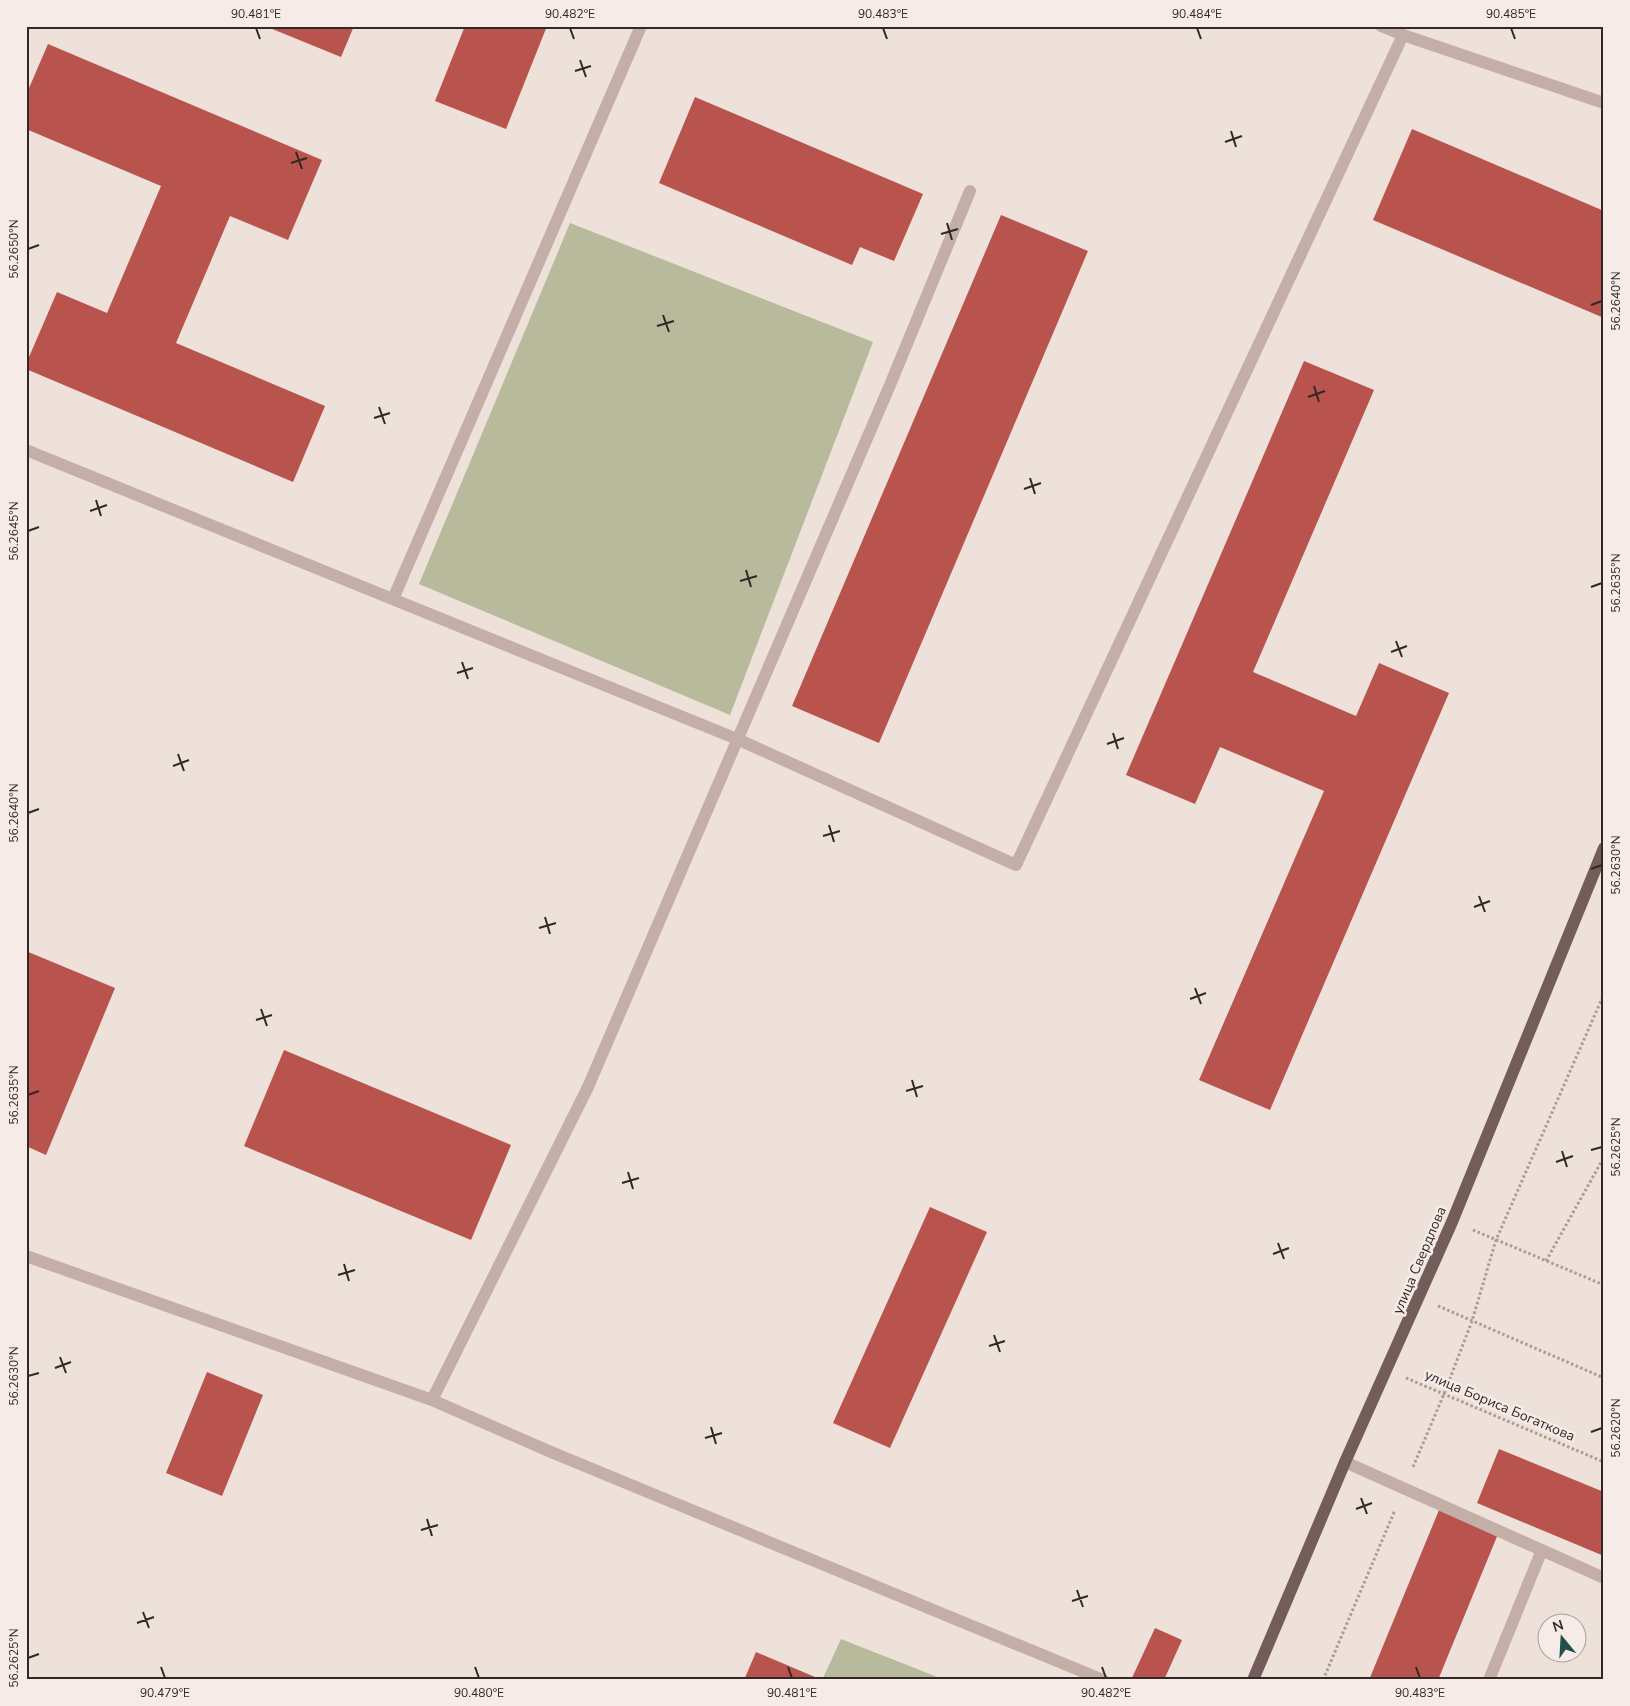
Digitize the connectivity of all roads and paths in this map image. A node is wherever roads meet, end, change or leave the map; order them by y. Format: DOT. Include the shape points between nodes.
graph roads {
  1 [pos="641,26"];
  2 [pos="1381,26"];
  3 [pos="1404,35"];
  4 [pos="1604,104"];
  5 [pos="970,191"];
  6 [pos="26,450"];
  7 [pos="393,599"];
  8 [pos="737,739"];
  9 [pos="1604,848"];
  10 [pos="1604,994"];
  11 [pos="1604,1157"];
  12 [pos="1452,1222"];
  13 [pos="1496,1240"];
  14 [pos="26,1256"];
  15 [pos="1546,1261"];
  16 [pos="1604,1285"];
  17 [pos="1419,1298"];
  18 [pos="1472,1321"];
  19 [pos="1387,1370"];
  20 [pos="1604,1378"];
  21 [pos="1444,1394"];
  22 [pos="432,1400"];
  23 [pos="1345,1462"];
  24 [pos="1604,1462"];
  25 [pos="1404,1488"];
  26 [pos="1542,1550"];
  27 [pos="1604,1578"];
  28 [pos="1103,1680"];
  29 [pos="1253,1680"];
  30 [pos="1323,1680"];
  31 [pos="1489,1680"];
  1 -- 7 [label="lane"];
  2 -- 3 [label="lane"];
  3 -- 4 [label="lane"];
  3 -- 8 [label="lane" via="1016,865"];
  5 -- 8 [label="lane"];
  6 -- 7 [label="lane"];
  7 -- 8 [label="lane"];
  8 -- 22 [label="lane" via="588,1086"];
  9 -- 12 [label="main road, улица Свердлова"];
  10 -- 13 [label="path"];
  11 -- 15 [label="path"];
  12 -- 13 [label="path"];
  12 -- 17 [label="main road, улица Свердлова"];
  13 -- 15 [label="path"];
  13 -- 18 [label="path"];
  14 -- 22 [label="lane"];
  15 -- 16 [label="path"];
  17 -- 18 [label="path"];
  17 -- 19 [label="main road, улица Свердлова"];
  18 -- 20 [label="path"];
  18 -- 21 [label="path"];
  19 -- 21 [label="path, улица Бориса Богаткова"];
  19 -- 23 [label="main road, улица Свердлова"];
  21 -- 24 [label="path, улица Бориса Богаткова"];
  21 -- 25 [label="path"];
  22 -- 28 [label="lane"];
  23 -- 25 [label="lane"];
  23 -- 29 [label="main road, улица Свердлова"];
  25 -- 26 [label="lane"];
  25 -- 30 [label="path"];
  26 -- 27 [label="lane"];
  26 -- 31 [label="lane"];
}
